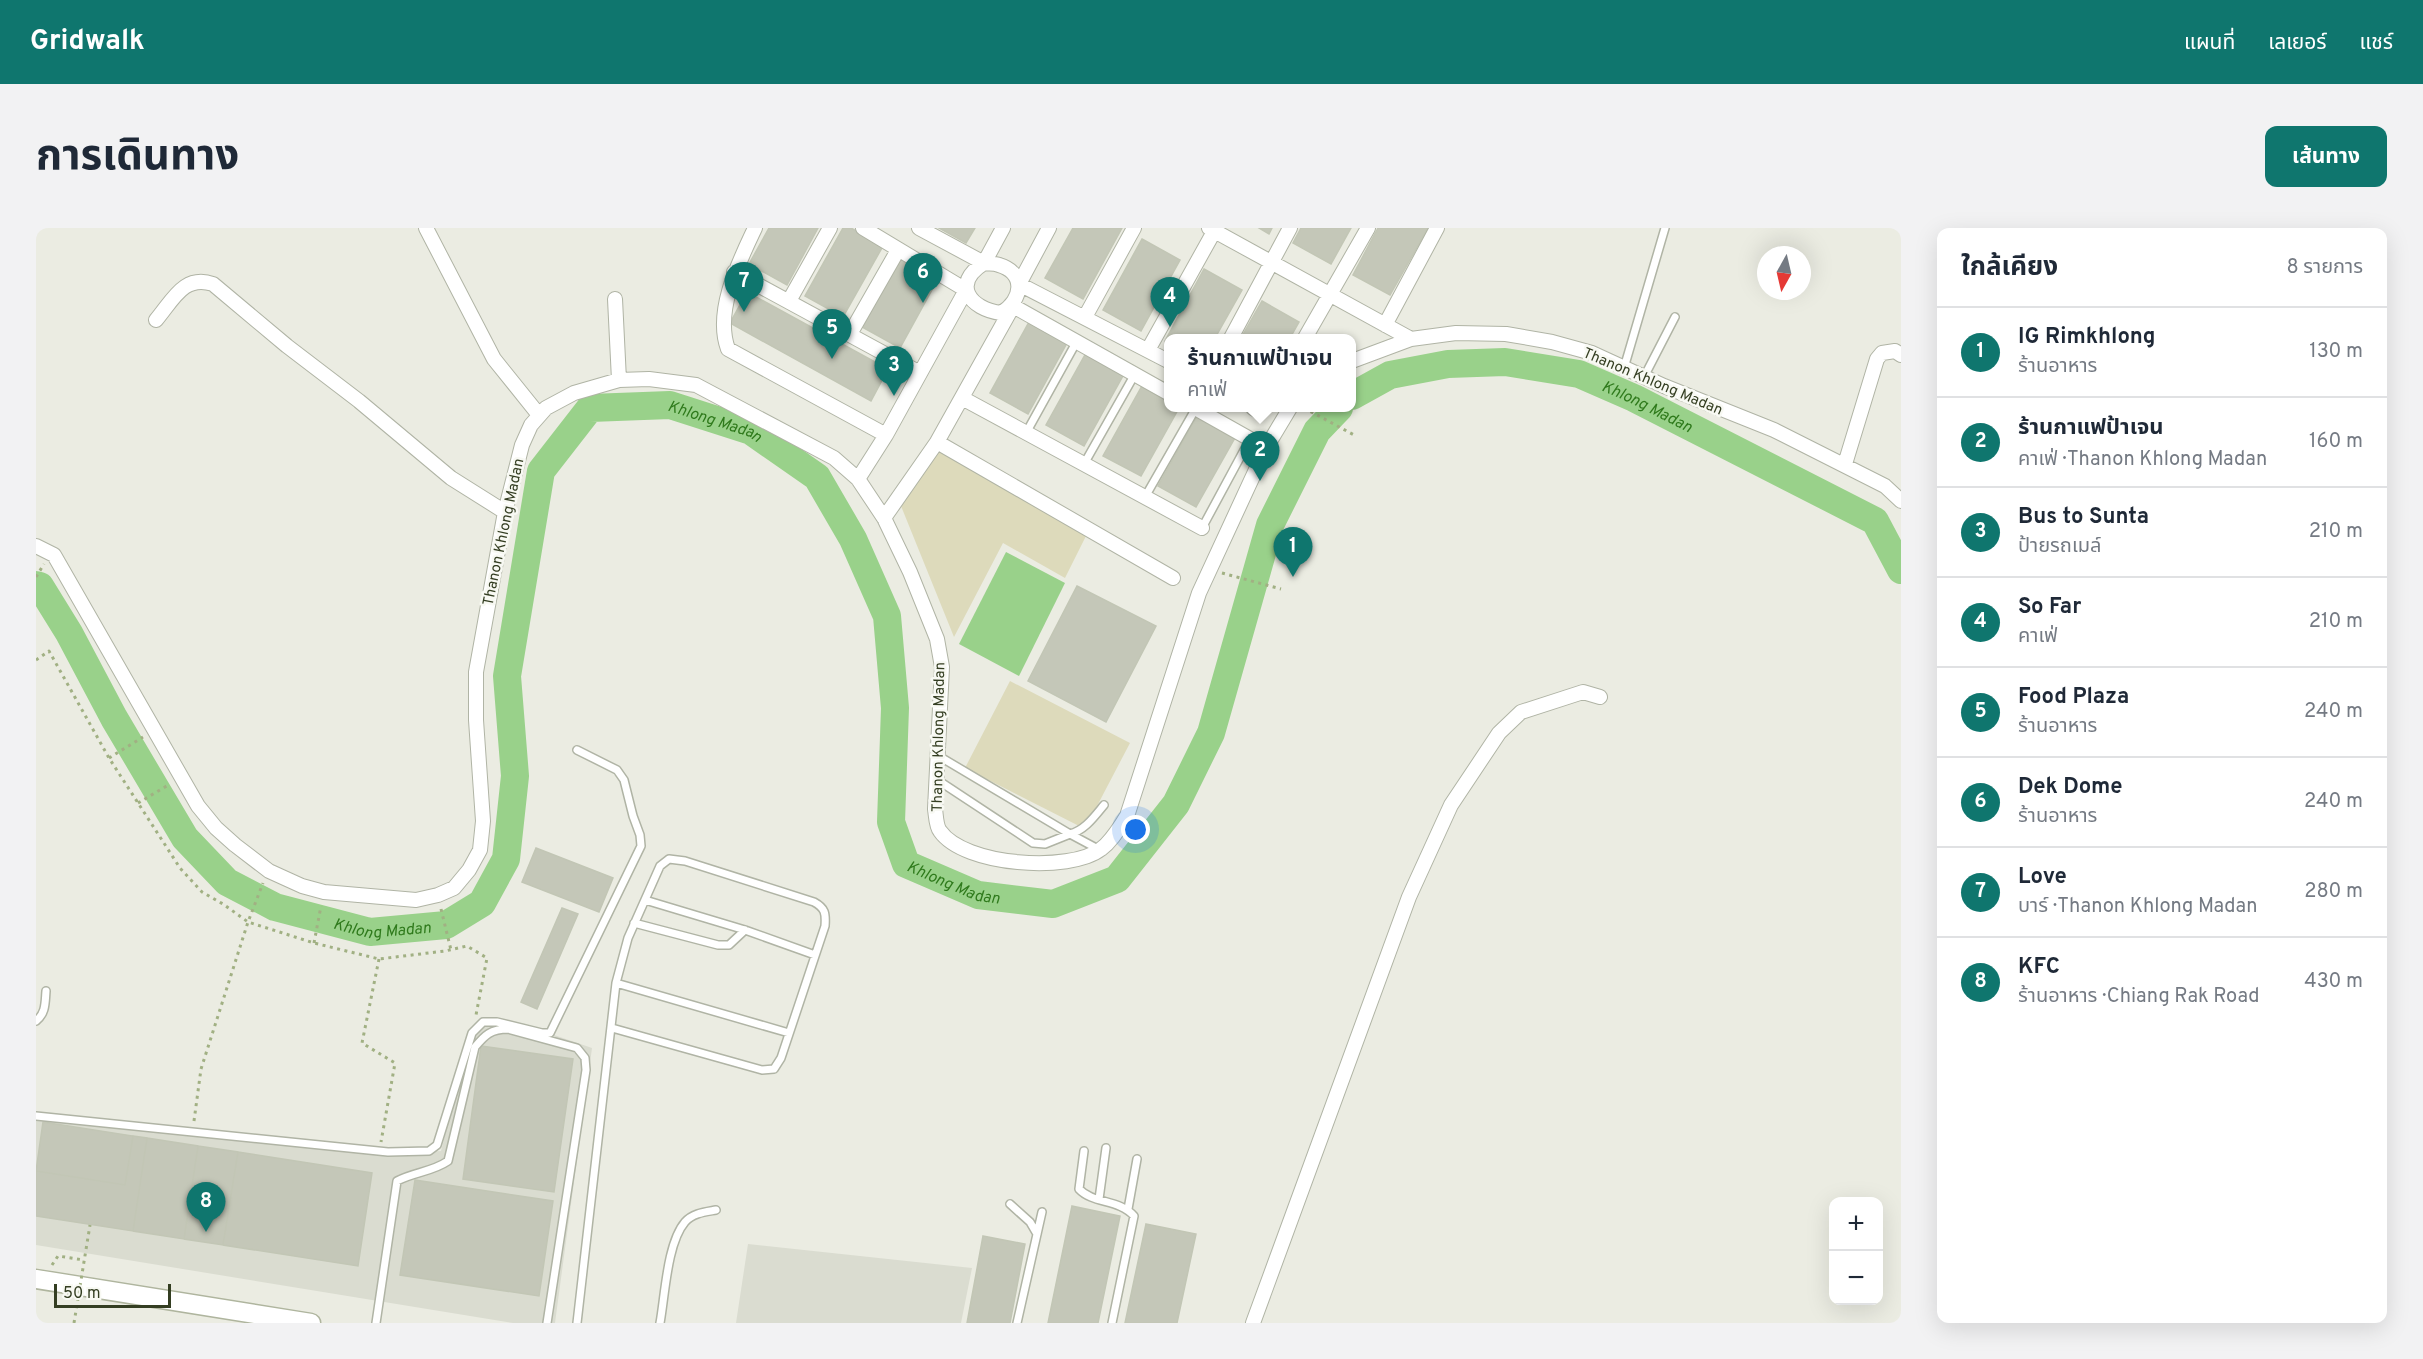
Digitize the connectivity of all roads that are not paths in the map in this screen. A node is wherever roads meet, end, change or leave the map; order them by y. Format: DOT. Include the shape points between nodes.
graph roads {
  1 [pos="426,228"];
  2 [pos="755,228"];
  3 [pos="830,228"];
  4 [pos="863,228"];
  5 [pos="919,228"];
  6 [pos="1003,228"];
  7 [pos="1049,228"];
  8 [pos="1134,228"];
  9 [pos="1290,228"];
  10 [pos="1368,228"];
  11 [pos="1437,228"];
  12 [pos="1665,228"];
  13 [pos="1213,229"];
  14 [pos="898,250"];
  15 [pos="1271,262"];
  16 [pos="984,263"];
  17 [pos="734,272"];
  18 [pos="1019,284"];
  19 [pos="966,290"];
  20 [pos="1331,295"];
  21 [pos="615,299"];
  22 [pos="789,301"];
  23 [pos="1013,306"];
  24 [pos="1085,317"];
  25 [pos="1676,317"];
  26 [pos="156,320"];
  27 [pos="1385,325"];
  28 [pos="850,334"];
  29 [pos="1234,334"];
  30 [pos="1308,334"];
  31 [pos="1411,339"];
  32 [pos="1077,341"];
  33 [pos="1148,350"];
  34 [pos="1901,355"];
  35 [pos="1164,359"];
  36 [pos="1356,360"];
  37 [pos="1624,368"];
  38 [pos="920,373"];
  39 [pos="1135,374"];
  40 [pos="1644,377"];
  41 [pos="619,380"];
  42 [pos="1164,391"];
  43 [pos="962,398"];
  44 [pos="1194,412"];
  45 [pos="1203,412"];
  46 [pos="1288,412"];
  47 [pos="539,415"];
  48 [pos="1026,433"];
  49 [pos="886,435"];
  50 [pos="1250,439"];
  51 [pos="937,442"];
  52 [pos="1084,464"];
  53 [pos="1845,464"];
  54 [pos="858,479"];
  55 [pos="1145,497"];
  56 [pos="1901,501"];
  57 [pos="505,512"];
  58 [pos="884,518"];
  59 [pos="1202,528"];
  60 [pos="36,546"];
  61 [pos="1173,578"];
  62 [pos="1600,697"];
  63 [pos="577,750"];
  64 [pos="937,755"];
  65 [pos="936,778"];
  66 [pos="1104,805"];
  67 [pos="1070,834"];
  68 [pos="1100,850"];
  69 [pos="645,900"];
  70 [pos="634,923"];
  71 [pos="745,930"];
  72 [pos="815,956"];
  73 [pos="616,983"];
  74 [pos="46,992"];
  75 [pos="36,1021"];
  76 [pos="612,1028"];
  77 [pos="789,1033"];
  78 [pos="36,1116"];
  79 [pos="1106,1148"];
  80 [pos="1084,1151"];
  81 [pos="1137,1159"];
  82 [pos="1098,1199"];
  83 [pos="1010,1203"];
  84 [pos="1128,1209"];
  85 [pos="716,1210"];
  86 [pos="1041,1212"];
  87 [pos="1037,1234"];
  88 [pos="36,1279"];
  89 [pos="311,1323"];
  90 [pos="376,1323"];
  91 [pos="547,1323"];
  92 [pos="577,1323"];
  93 [pos="660,1323"];
  94 [pos="1017,1323"];
  95 [pos="1112,1323"];
  96 [pos="1254,1323"];
  1 -- 47 [label="street" via="494,359"];
  2 -- 17 [label="street"];
  3 -- 22 [label="street"];
  4 -- 14 [label="street"];
  5 -- 16 [label="street"];
  6 -- 16 [label="street"];
  7 -- 18 [label="street"];
  8 -- 24 [label="street"];
  9 -- 15 [label="street"];
  10 -- 20 [label="street"];
  11 -- 27 [label="street"];
  12 -- 37 [label="lane"];
  13 -- 15 [label="street"];
  13 -- 33 [label="street"];
  14 -- 19 [label="street"];
  14 -- 28 [label="street"];
  15 -- 20 [label="street"];
  15 -- 29 [label="street"];
  16 -- 18 [label="street" via="1000,265"];
  16 -- 19 [label="street" via="974,269"];
  17 -- 22 [label="street"];
  17 -- 49 [label="street" via="722,334 728,349"];
  18 -- 23 [label="street"];
  18 -- 24 [label="street"];
  19 -- 23 [label="street" via="971,300 993,312 1002,313"];
  19 -- 38 [label="street"];
  20 -- 27 [label="street"];
  20 -- 30 [label="street"];
  21 -- 41 [label="street"];
  22 -- 28 [label="street"];
  23 -- 32 [label="street"];
  23 -- 43 [label="street"];
  24 -- 33 [label="street"];
  25 -- 40 [label="lane"];
  26 -- 57 [label="street" via="192,281 213,284 451,478"];
  27 -- 31 [label="street"];
  28 -- 38 [label="street"];
  31 -- 36 [label="street, Thanon Khlong Madan"];
  31 -- 37 [label="street, Thanon Khlong Madan" via="1456,333 1506,334 1592,353"];
  32 -- 39 [label="street"];
  32 -- 48 [label="lane"];
  33 -- 35 [label="street"];
  34 -- 53 [label="street" via="1894,351 1882,353 1877,359"];
  37 -- 40 [label="street, Thanon Khlong Madan"];
  38 -- 49 [label="street"];
  39 -- 42 [label="street"];
  39 -- 52 [label="lane"];
  40 -- 53 [label="street, Thanon Khlong Madan"];
  41 -- 47 [label="street, Thanon Khlong Madan" via="574,393"];
  41 -- 54 [label="street, Thanon Khlong Madan" via="650,379 696,385 834,458"];
  43 -- 48 [label="street"];
  43 -- 51 [label="street"];
  44 -- 55 [label="lane"];
  45 -- 50 [label="street"];
  46 -- 68 [label="street" via="1266,448 1199,593 1127,816"];
  47 -- 57 [label="street, Thanon Khlong Madan" via="522,445"];
  48 -- 52 [label="street"];
  49 -- 54 [label="street"];
  50 -- 59 [label="lane"];
  51 -- 58 [label="street"];
  51 -- 61 [label="street"];
  52 -- 55 [label="street"];
  53 -- 56 [label="street, Thanon Khlong Madan" via="1885,486"];
  54 -- 58 [label="street, Thanon Khlong Madan"];
  55 -- 59 [label="street"];
  57 -- 60 [label="street, Thanon Khlong Madan" via="476,672 483,821 480,850 454,888 416,900 324,892 302,886 269,871 216,828 182,780 62,566 54,555"];
  58 -- 64 [label="street, Thanon Khlong Madan" via="937,639 942,667"];
  62 -- 96 [label="street" via="1583,692 1521,712 1499,733 1451,805 1409,897"];
  63 -- 78 [label="lane" via="617,770 624,780 641,846 550,1033 483,1022 472,1034 436,1145 429,1151 379,1151"];
  64 -- 65 [label="street, Thanon Khlong Madan"];
  64 -- 67 [label="lane"];
  65 -- 67 [label="lane" via="1033,843 1045,844"];
  65 -- 68 [label="street, Thanon Khlong Madan" via="934,809 939,831 975,854 1032,865 1081,858"];
  66 -- 67 [label="lane" via="1089,823"];
  67 -- 68 [label="lane"];
  69 -- 70 [label="lane"];
  69 -- 71 [label="lane"];
  69 -- 72 [label="lane" via="660,866 669,859 814,902 823,906 826,914"];
  70 -- 71 [label="lane" via="718,945 729,945"];
  70 -- 73 [label="lane"];
  71 -- 72 [label="lane"];
  72 -- 77 [label="lane"];
  73 -- 76 [label="lane"];
  73 -- 77 [label="lane"];
  74 -- 75 [label="lane" via="45,1008"];
  76 -- 77 [label="lane" via="762,1070 774,1069"];
  76 -- 92 [label="lane"];
  79 -- 82 [label="lane"];
  80 -- 82 [label="lane" via="1079,1189"];
  81 -- 84 [label="lane"];
  82 -- 84 [label="lane"];
  83 -- 87 [label="lane"];
  84 -- 95 [label="lane" via="1134,1216 1133,1228"];
  85 -- 93 [label="lane" via="695,1214 678,1235 672,1249"];
  86 -- 87 [label="lane"];
  87 -- 94 [label="lane"];
  88 -- 89 [label="main road"];
  90 -- 91 [label="lane" via="397,1181 436,1169 448,1161 475,1047 486,1034 497,1029 577,1048 585,1058"];
}
